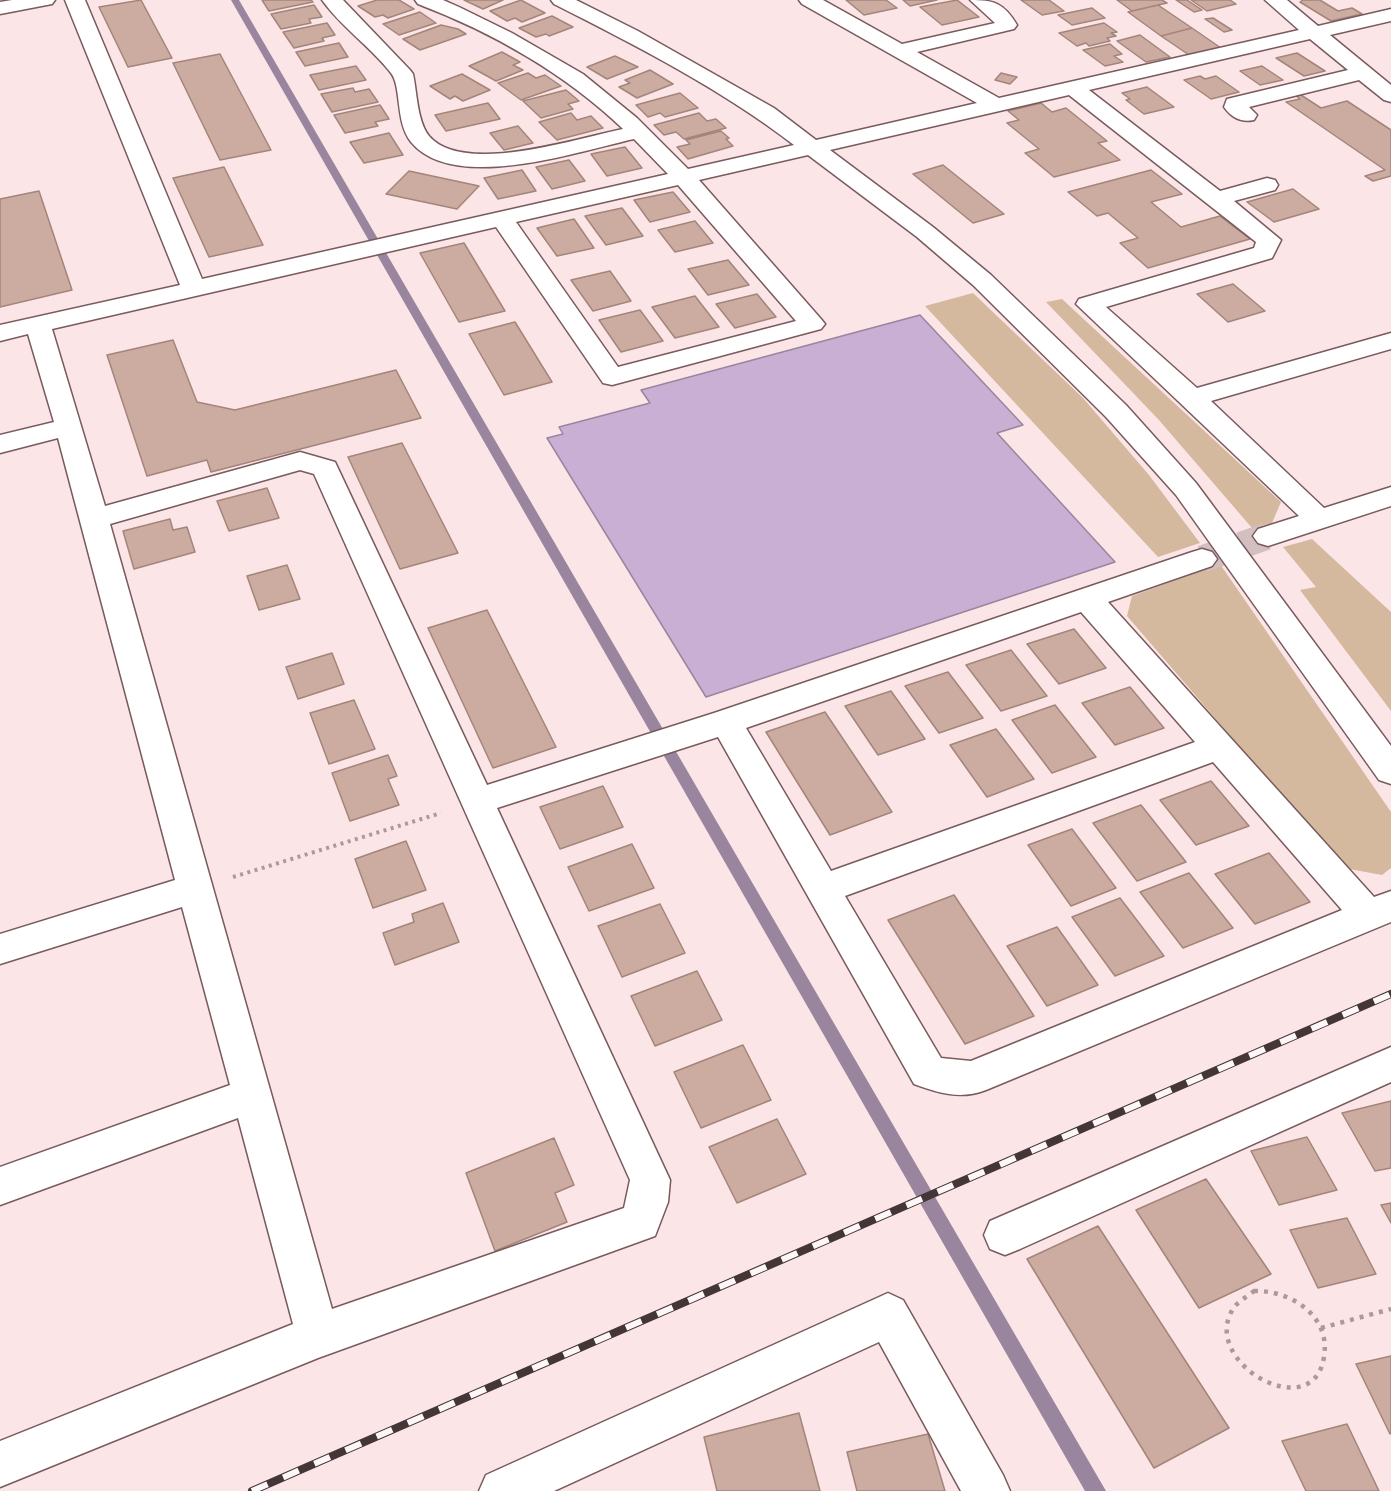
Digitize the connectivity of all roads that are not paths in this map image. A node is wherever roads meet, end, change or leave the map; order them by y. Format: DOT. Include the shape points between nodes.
graph roads {
  1 [pos="45,0"];
  2 [pos="75,0"];
  3 [pos="332,0"];
  4 [pos="425,0"];
  5 [pos="561,0"];
  6 [pos="809,0"];
  7 [pos="980,0"];
  8 [pos="1275,0"];
  9 [pos="0,8"];
  10 [pos="1391,15"];
  11 [pos="1314,32"];
  12 [pos="901,50"];
  13 [pos="1363,73"];
  14 [pos="1073,88"];
  15 [pos="1391,96"];
  16 [pos="998,106"];
  17 [pos="1246,115"];
  18 [pos="638,132"];
  19 [pos="813,147"];
  20 [pos="682,175"];
  21 [pos="1267,185"];
  22 [pos="1216,199"];
  23 [pos="502,218"];
  24 [pos="194,287"];
  25 [pos="38,324"];
  26 [pos="0,333"];
  27 [pos="1391,341"];
  28 [pos="1192,398"];
  29 [pos="69,427"];
  30 [pos="0,444"];
  31 [pos="1391,496"];
  32 [pos="94,519"];
  33 [pos="1320,520"];
  34 [pos="1268,536"];
  35 [pos="1202,559"];
  36 [pos="1087,598"];
  37 [pos="726,722"];
  38 [pos="1219,747"];
  39 [pos="1389,768"];
  40 [pos="478,801"];
  41 [pos="195,888"];
  42 [pos="822,889"];
  43 [pos="1379,910"];
  44 [pos="0,949"];
  45 [pos="1391,1064"];
  46 [pos="252,1095"];
  47 [pos="0,1186"];
  48 [pos="1005,1235"];
  49 [pos="318,1336"];
  50 [pos="0,1464"];
  51 [pos="502,1491"];
  52 [pos="987,1491"];
  1 -- 9 [label="street"];
  2 -- 24 [label="street"];
  3 -- 18 [label="street" via="403,74 412,123 420,139 435,151 458,160 503,161"];
  4 -- 18 [label="street" via="457,11 565,71 600,96"];
  5 -- 19 [label="street" via="631,35 766,113"];
  6 -- 12 [label="street"];
  7 -- 12 [label="street" via="1007,25"];
  8 -- 11 [label="street"];
  10 -- 11 [label="street"];
  11 -- 13 [label="street"];
  11 -- 14 [label="street"];
  12 -- 16 [label="street"];
  13 -- 15 [label="street"];
  13 -- 17 [label="street" via="1235,104"];
  14 -- 16 [label="street"];
  14 -- 22 [label="street"];
  16 -- 19 [label="street"];
  18 -- 20 [label="street"];
  19 -- 20 [label="street"];
  19 -- 39 [label="street" via="982,280 1116,411 1186,489"];
  20 -- 23 [label="street"];
  20 -- 23 [label="street" via="812,324 612,377"];
  21 -- 22 [label="street"];
  22 -- 28 [label="street" via="1269,240 1264,253 1088,304"];
  23 -- 24 [label="street"];
  24 -- 25 [label="street"];
  25 -- 26 [label="street"];
  25 -- 29 [label="street"];
  27 -- 28 [label="street"];
  28 -- 33 [label="street"];
  29 -- 30 [label="street"];
  29 -- 32 [label="street"];
  31 -- 33 [label="street"];
  32 -- 40 [label="street" via="300,461 325,468"];
  32 -- 41 [label="street"];
  33 -- 34 [label="street"];
  35 -- 36 [label="street"];
  36 -- 37 [label="street"];
  36 -- 38 [label="street"];
  37 -- 40 [label="street"];
  37 -- 42 [label="street"];
  38 -- 42 [label="street"];
  38 -- 43 [label="street"];
  40 -- 49 [label="street" via="650,1180 647,1202 640,1222"];
  41 -- 44 [label="street"];
  41 -- 46 [label="street"];
  42 -- 43 [label="street" via="928,1072 948,1078 972,1078"];
  45 -- 48 [label="street"];
  46 -- 47 [label="street"];
  46 -- 49 [label="street"];
  49 -- 50 [label="street"];
  51 -- 52 [label="street" via="888,1315"];
}
